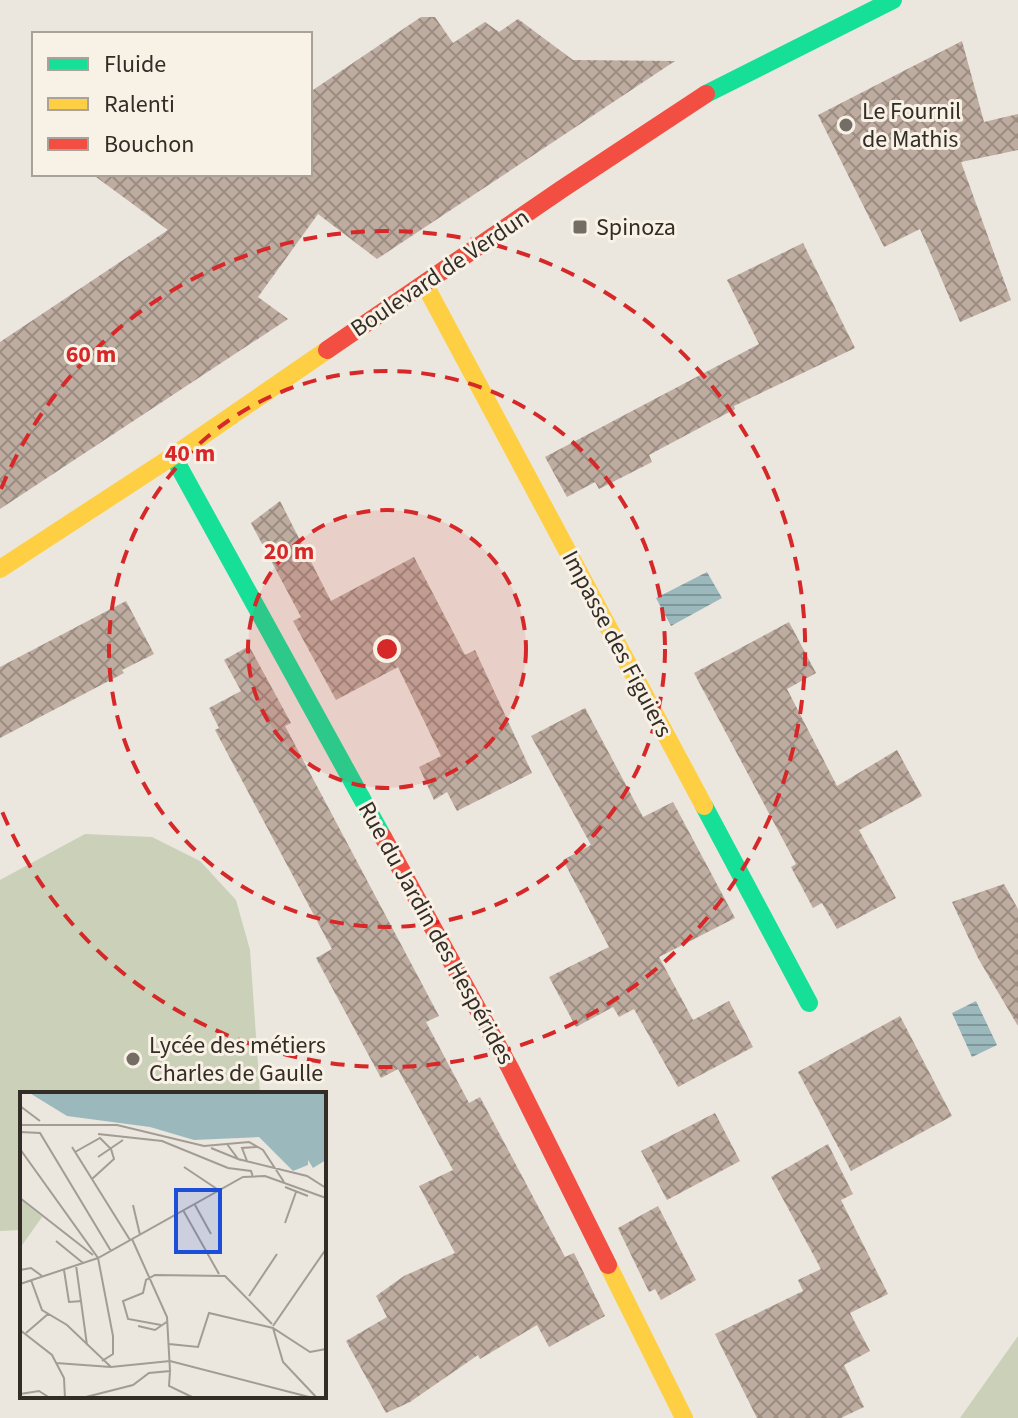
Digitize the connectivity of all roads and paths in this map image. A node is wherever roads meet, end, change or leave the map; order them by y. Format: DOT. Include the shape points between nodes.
graph roads {
  1 [pos="893,0"];
  2 [pos="425,285"];
  3 [pos="173,456"];
  4 [pos="0,569"];
  5 [pos="809,1003"];
  6 [pos="684,1418"];
  1 -- 2 [label="street, Boulevard de Verdun" via="721,84"];
  2 -- 3 [label="street, Boulevard de Verdun"];
  2 -- 5 [label="street, Impasse des Figuiers"];
  3 -- 4 [label="street, Boulevard de Verdun"];
  3 -- 6 [label="street, Rue du Jardin des Hespérides" via="510,1068"];
}
